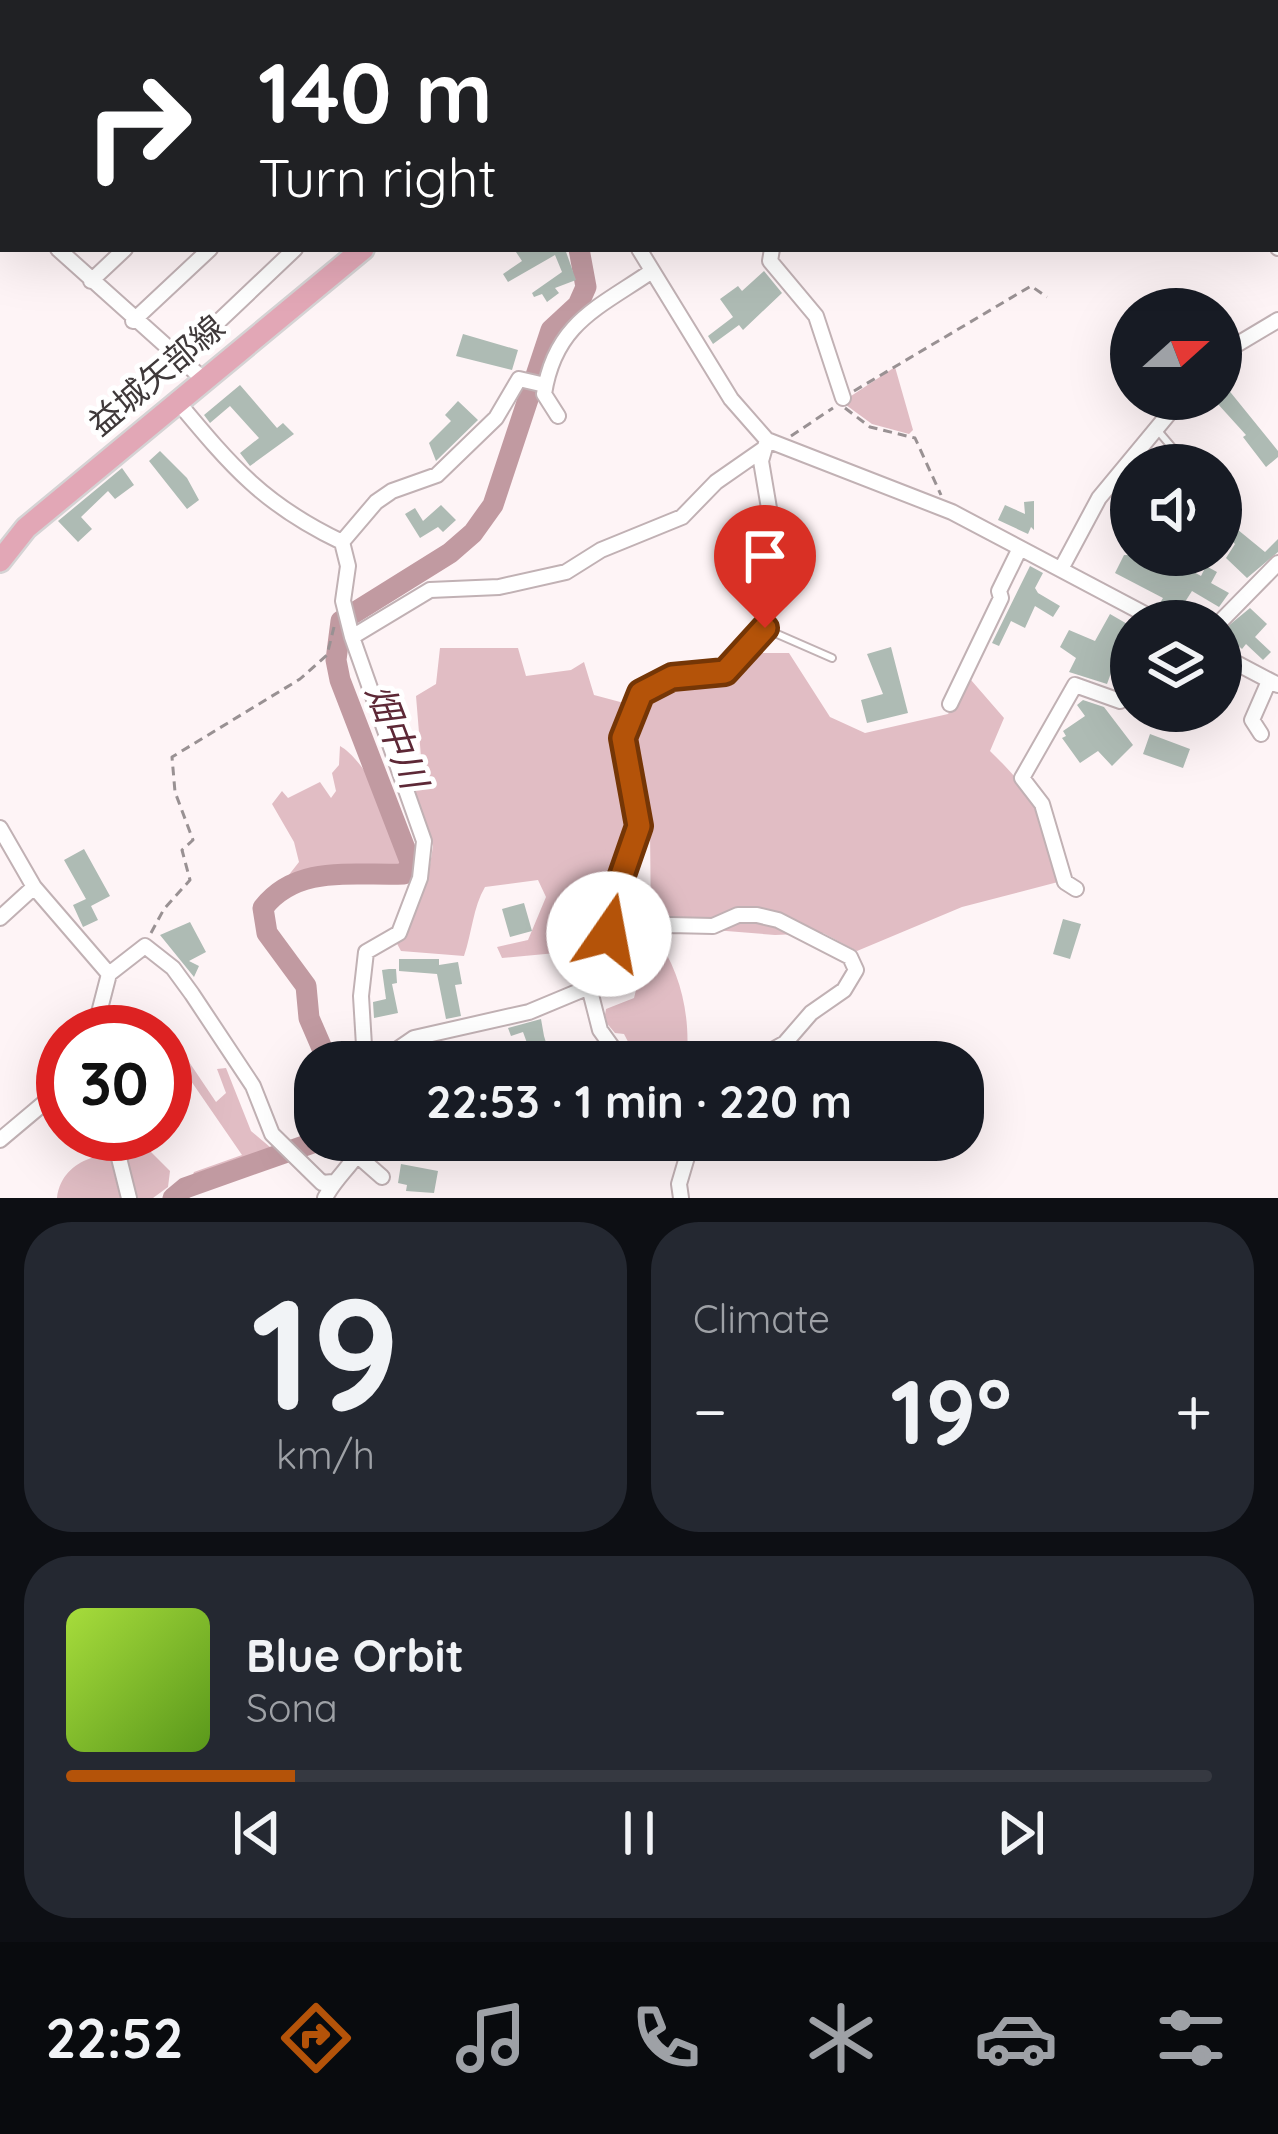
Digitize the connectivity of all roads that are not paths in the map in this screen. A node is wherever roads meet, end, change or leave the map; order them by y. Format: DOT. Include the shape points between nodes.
graph roads {
  1 [pos="61,252"];
  2 [pos="122,252"];
  3 [pos="207,252"];
  4 [pos="286,252"];
  5 [pos="359,252"];
  6 [pos="641,252"];
  7 [pos="772,252"];
  8 [pos="652,271"];
  9 [pos="91,281"];
  10 [pos="1278,320"];
  11 [pos="134,321"];
  12 [pos="1242,341"];
  13 [pos="179,359"];
  14 [pos="203,379"];
  15 [pos="538,382"];
  16 [pos="177,401"];
  17 [pos="841,401"];
  18 [pos="558,416"];
  19 [pos="1164,420"];
  20 [pos="1156,430"];
  21 [pos="767,440"];
  22 [pos="1168,444"];
  23 [pos="342,542"];
  24 [pos="1020,548"];
  25 [pos="0,561"];
  26 [pos="1278,563"];
  27 [pos="1061,569"];
  28 [pos="1119,600"];
  29 [pos="1242,600"];
  30 [pos="765,628"];
  31 [pos="351,634"];
  32 [pos="832,658"];
  33 [pos="1242,666"];
  34 [pos="1273,683"];
  35 [pos="1110,697"];
  36 [pos="950,704"];
  37 [pos="1261,734"];
  38 [pos="0,828"];
  39 [pos="34,887"];
  40 [pos="1076,889"];
  41 [pos="0,918"];
  42 [pos="609,934"];
  43 [pos="110,974"];
  44 [pos="619,977"];
  45 [pos="589,984"];
  46 [pos="101,1005"];
  47 [pos="364,1041"];
  48 [pos="409,1041"];
  49 [pos="608,1041"];
  50 [pos="787,1041"];
  51 [pos="36,1110"];
  52 [pos="0,1140"];
  53 [pos="119,1161"];
  54 [pos="353,1161"];
  55 [pos="364,1161"];
  56 [pos="686,1161"];
  57 [pos="382,1177"];
  58 [pos="333,1182"];
  59 [pos="129,1198"];
  60 [pos="325,1198"];
  61 [pos="681,1198"];
  1 -- 9 [label="street"];
  2 -- 9 [label="street"];
  3 -- 11 [label="street"];
  4 -- 13 [label="street"];
  5 -- 14 [label="main road, 益城矢部線"];
  6 -- 8 [label="street"];
  7 -- 17 [label="street" via="770,261 816,316"];
  8 -- 15 [label="street" via="568,328"];
  8 -- 21 [label="street" via="731,399"];
  9 -- 11 [label="street"];
  10 -- 12 [label="street"];
  11 -- 13 [label="street"];
  13 -- 14 [label="street"];
  14 -- 16 [label="main road, 益城矢部線"];
  15 -- 18 [label="street"];
  15 -- 23 [label="street" via="514,384 496,418 437,475 376,502"];
  16 -- 23 [label="street" via="246,482 286,515"];
  16 -- 25 [label="main road, 益城矢部線" via="26,528"];
  19 -- 20 [label="street"];
  20 -- 22 [label="lane"];
  20 -- 27 [label="street" via="1099,498"];
  21 -- 24 [label="street" via="952,512"];
  21 -- 30 [label="street"];
  21 -- 31 [label="street" via="682,517 566,572 499,587 430,590"];
  23 -- 31 [label="street"];
  24 -- 27 [label="street"];
  24 -- 36 [label="street"];
  26 -- 29 [label="street"];
  27 -- 28 [label="street"];
  30 -- 32 [label="lane"];
  30 -- 42 [label="street" via="725,672 672,677 641,693 623,738 639,826"];
  31 -- 47 [label="street" via="424,841 399,933 366,952"];
  33 -- 34 [label="street"];
  34 -- 37 [label="street" via="1252,720"];
  35 -- 40 [label="street" via="1076,685 1022,778 1042,804 1065,882"];
  38 -- 39 [label="street"];
  39 -- 41 [label="street"];
  39 -- 43 [label="street"];
  42 -- 45 [label="street"];
  42 -- 50 [label="street" via="757,915 850,957 856,970 844,990"];
  43 -- 46 [label="street"];
  43 -- 58 [label="street" via="145,946 173,968 254,1086 272,1134 322,1183"];
  44 -- 45 [label="street"];
  45 -- 48 [label="street" via="529,1012"];
  45 -- 49 [label="street"];
  51 -- 52 [label="street"];
  53 -- 59 [label="street"];
  54 -- 58 [label="street"];
  55 -- 57 [label="street"];
  56 -- 61 [label="street"];
  58 -- 60 [label="street"];
}
